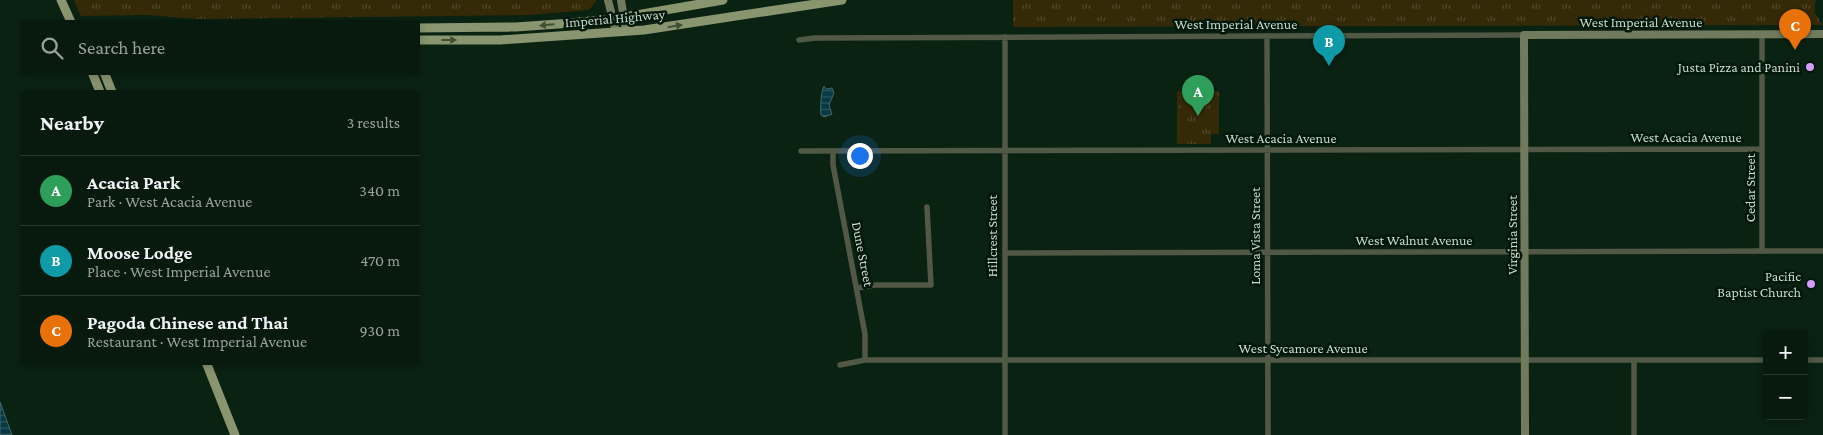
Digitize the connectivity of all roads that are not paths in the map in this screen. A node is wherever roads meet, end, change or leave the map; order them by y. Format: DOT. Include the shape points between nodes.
graph roads {
  1 [pos="61,0"];
  2 [pos="608,0"];
  3 [pos="621,0"];
  4 [pos="723,0"];
  5 [pos="842,0"];
  6 [pos="624,16"];
  7 [pos="612,19"];
  8 [pos="70,20"];
  9 [pos="420,28"];
  10 [pos="626,31"];
  11 [pos="616,32"];
  12 [pos="1823,34"];
  13 [pos="1524,35"];
  14 [pos="1762,35"];
  15 [pos="1267,36"];
  16 [pos="1005,37"];
  17 [pos="420,40"];
  18 [pos="799,40"];
  19 [pos="93,75"];
  20 [pos="105,75"];
  21 [pos="99,90"];
  22 [pos="111,90"];
  23 [pos="1762,149"];
  24 [pos="1267,150"];
  25 [pos="1524,150"];
  26 [pos="1005,151"];
  27 [pos="801,152"];
  28 [pos="833,152"];
  29 [pos="927,207"];
  30 [pos="1762,251"];
  31 [pos="1823,251"];
  32 [pos="1524,252"];
  33 [pos="1005,253"];
  34 [pos="1267,254"];
  35 [pos="857,288"];
  36 [pos="865,360"];
  37 [pos="1525,360"];
  38 [pos="1634,360"];
  39 [pos="1763,360"];
  40 [pos="1808,360"];
  41 [pos="1823,360"];
  42 [pos="1005,361"];
  43 [pos="1268,361"];
  44 [pos="207,365"];
  45 [pos="840,365"];
  46 [pos="235,435"];
  47 [pos="1005,435"];
  48 [pos="1268,435"];
  49 [pos="1525,435"];
  50 [pos="1634,435"];
  1 -- 8 [label="main road"];
  2 -- 7 [label="street"];
  3 -- 6 [label="street"];
  4 -- 6 [label="main road, Imperial Highway"];
  10 -- 5 [label="main road, Imperial Highway, one-way"];
  6 -- 7 [label="main road, Imperial Highway"];
  6 -- 10 [label="street"];
  7 -- 9 [label="main road, Imperial Highway, one-way" via="516,27"];
  7 -- 11 [label="street"];
  10 -- 11 [label="main road, Imperial Highway"];
  17 -- 11 [label="main road, Imperial Highway, one-way" via="500,40"];
  12 -- 14 [label="street, West Imperial Avenue"];
  13 -- 14 [label="street, West Imperial Avenue"];
  13 -- 15 [label="street, West Imperial Avenue"];
  13 -- 25 [label="street, Virginia Street"];
  14 -- 23 [label="street, Cedar Street"];
  15 -- 16 [label="street, West Imperial Avenue"];
  15 -- 24 [label="street, Loma Vista Street"];
  16 -- 18 [label="street, West Imperial Avenue"];
  16 -- 26 [label="street, Hillcrest Street"];
  19 -- 21 [label="main road"];
  20 -- 22 [label="main road"];
  23 -- 25 [label="street, West Acacia Avenue"];
  23 -- 30 [label="street, Cedar Street"];
  24 -- 25 [label="street, West Acacia Avenue"];
  24 -- 26 [label="street, West Acacia Avenue"];
  24 -- 34 [label="street, Loma Vista Street"];
  25 -- 32 [label="street, Virginia Street"];
  26 -- 28 [label="street, West Acacia Avenue"];
  26 -- 33 [label="street, Hillcrest Street"];
  27 -- 28 [label="street, West Acacia Avenue"];
  28 -- 35 [label="street, Dune Street"];
  29 -- 35 [label="street" via="931,285"];
  30 -- 31 [label="street, West Walnut Avenue"];
  30 -- 32 [label="street, West Walnut Avenue"];
  32 -- 34 [label="street, West Walnut Avenue"];
  32 -- 37 [label="street, Virginia Street"];
  33 -- 34 [label="street, West Walnut Avenue"];
  33 -- 42 [label="street, Hillcrest Street"];
  34 -- 43 [label="street, Loma Vista Street"];
  35 -- 36 [label="street, Dune Street" via="865,334"];
  36 -- 42 [label="street, West Sycamore Avenue"];
  36 -- 45 [label="street, West Sycamore Avenue"];
  37 -- 38 [label="street, West Sycamore Avenue"];
  37 -- 43 [label="street, West Sycamore Avenue"];
  37 -- 49 [label="street, Virginia Street"];
  38 -- 39 [label="street, West Sycamore Avenue"];
  38 -- 50 [label="street"];
  40 -- 41 [label="street"];
  42 -- 43 [label="street, West Sycamore Avenue"];
  42 -- 47 [label="street, Hillcrest Street"];
  43 -- 48 [label="street, Loma Vista Street"];
  44 -- 46 [label="main road"];
}
